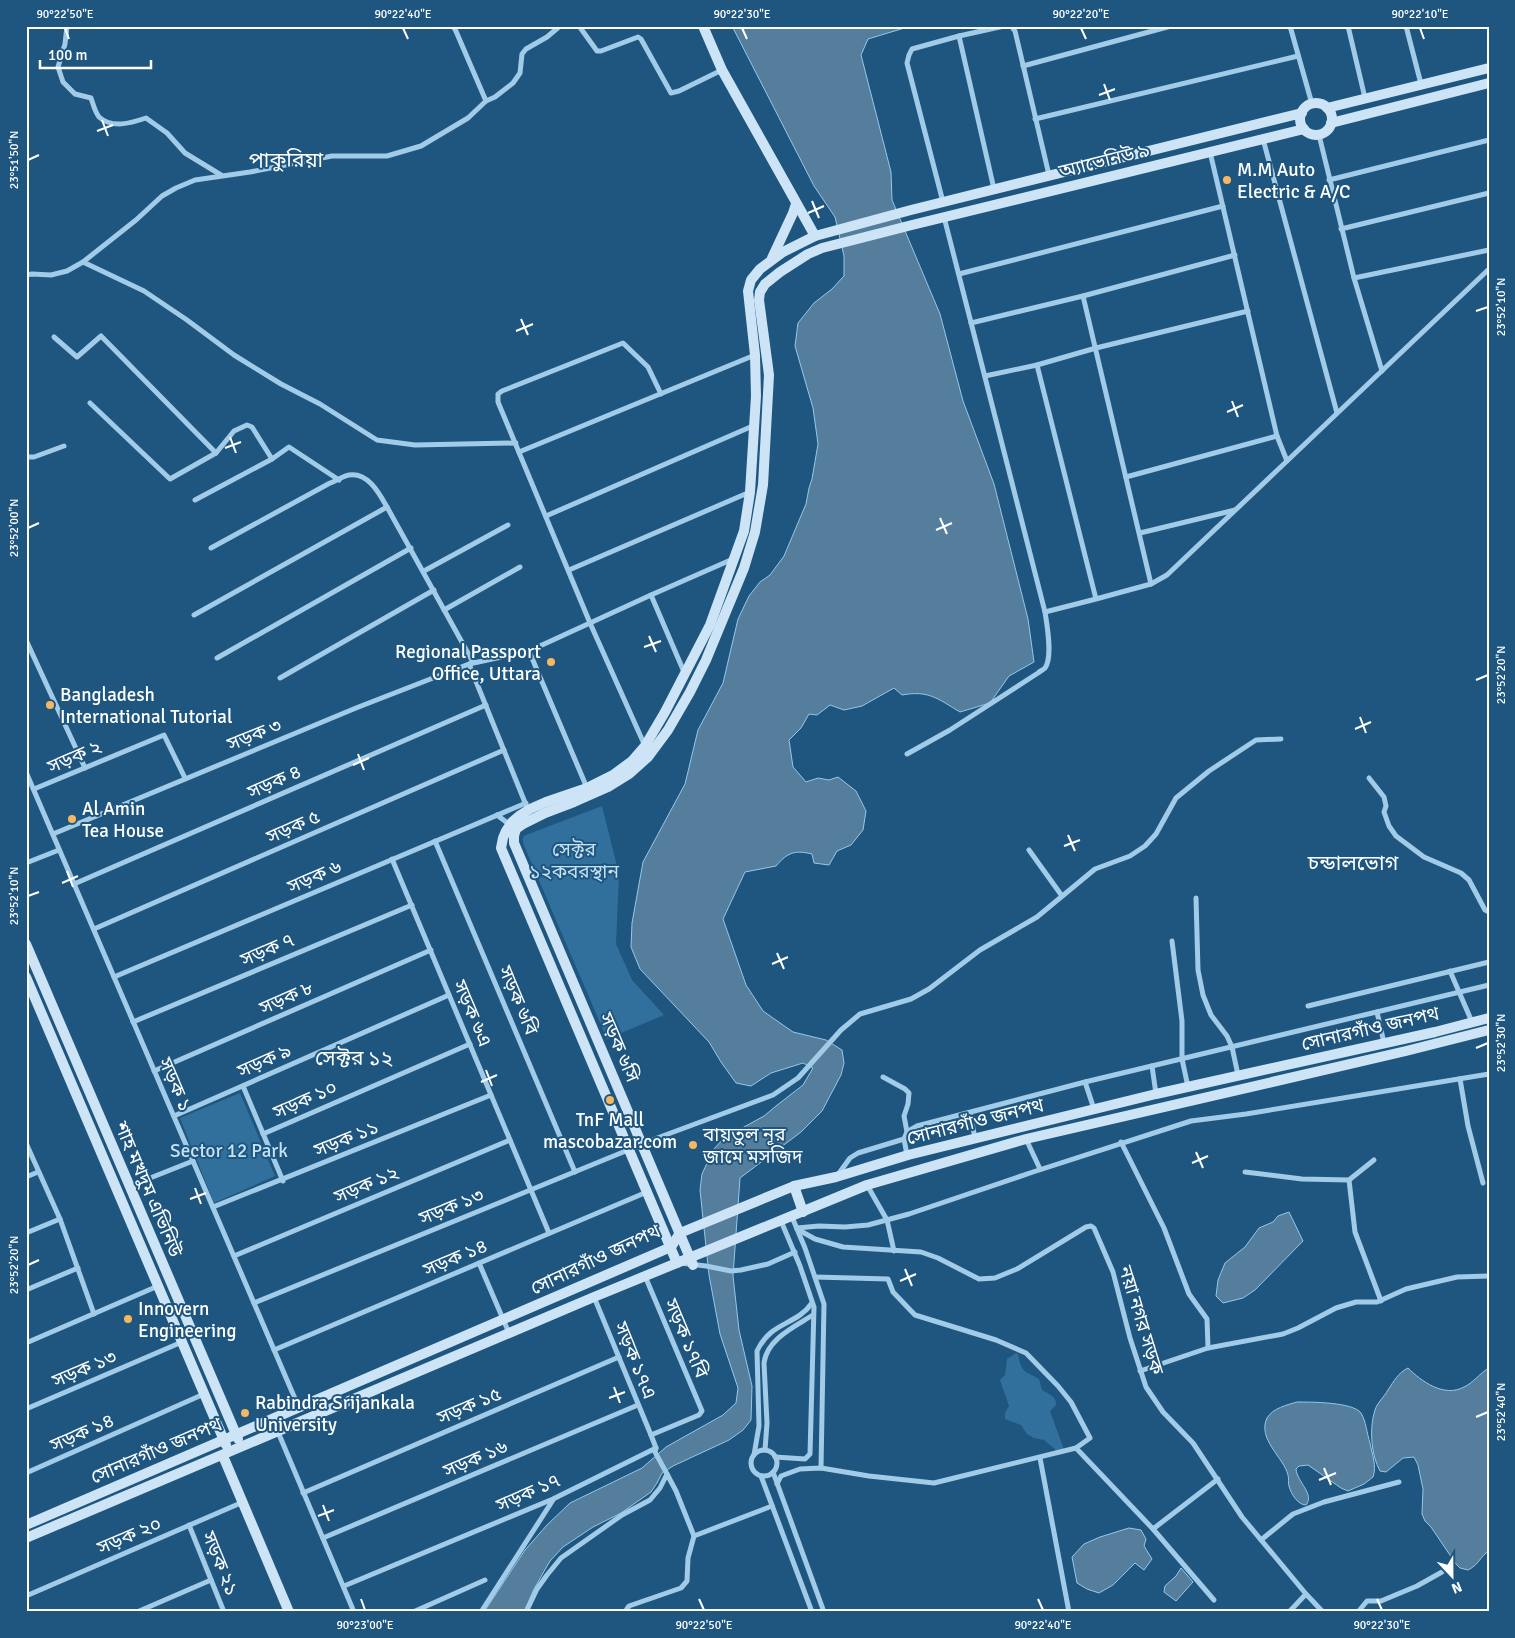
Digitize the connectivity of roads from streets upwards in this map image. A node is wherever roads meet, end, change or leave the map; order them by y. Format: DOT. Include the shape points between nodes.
graph roads {
  1 [pos="67,26"];
  2 [pos="452,26"];
  3 [pos="560,26"];
  4 [pos="579,26"];
  5 [pos="703,26"];
  6 [pos="1004,26"];
  7 [pos="1011,26"];
  8 [pos="1171,26"];
  9 [pos="1290,26"];
  10 [pos="1348,26"];
  11 [pos="1406,26"];
  12 [pos="959,36"];
  13 [pos="1298,56"];
  14 [pos="1023,66"];
  15 [pos="1489,68"];
  16 [pos="722,70"];
  17 [pos="1489,83"];
  18 [pos="1421,84"];
  19 [pos="1365,98"];
  20 [pos="486,101"];
  21 [pos="1312,104"];
  22 [pos="1327,108"];
  23 [pos="1302,113"];
  24 [pos="1035,119"];
  25 [pos="1331,123"];
  26 [pos="1304,130"];
  27 [pos="1319,135"];
  28 [pos="1263,139"];
  29 [pos="1489,140"];
  30 [pos="1210,152"];
  31 [pos="221,176"];
  32 [pos="1049,176"];
  33 [pos="1329,180"];
  34 [pos="994,190"];
  35 [pos="1489,194"];
  36 [pos="943,202"];
  37 [pos="796,204"];
  38 [pos="932,205"];
  39 [pos="1223,206"];
  40 [pos="939,218"];
  41 [pos="1341,229"];
  42 [pos="818,235"];
  43 [pos="1489,250"];
  44 [pos="1235,255"];
  45 [pos="770,261"];
  46 [pos="83,262"];
  47 [pos="1489,269"];
  48 [pos="959,274"];
  49 [pos="26,276"];
  50 [pos="1354,278"];
  51 [pos="1083,296"];
  52 [pos="1248,310"];
  53 [pos="971,323"];
  54 [pos="54,337"];
  55 [pos="1096,348"];
  56 [pos="755,355"];
  57 [pos="1037,364"];
  58 [pos="1382,371"];
  59 [pos="985,376"];
  60 [pos="661,394"];
  61 [pos="1046,402"];
  62 [pos="90,403"];
  63 [pos="1337,413"];
  64 [pos="755,424"];
  65 [pos="1278,436"];
  66 [pos="516,444"];
  67 [pos="64,446"];
  68 [pos="519,452"];
  69 [pos="216,453"];
  70 [pos="26,457"];
  71 [pos="272,459"];
  72 [pos="1287,461"];
  73 [pos="1126,477"];
  74 [pos="339,480"];
  75 [pos="750,492"];
  76 [pos="195,500"];
  77 [pos="388,507"];
  78 [pos="1236,510"];
  79 [pos="546,516"];
  80 [pos="508,525"];
  81 [pos="1140,533"];
  82 [pos="211,548"];
  83 [pos="411,548"];
  84 [pos="735,558"];
  85 [pos="520,567"];
  86 [pos="569,570"];
  87 [pos="424,571"];
  88 [pos="1152,584"];
  89 [pos="434,590"];
  90 [pos="651,595"];
  91 [pos="444,610"];
  92 [pos="1045,612"];
  93 [pos="194,615"];
  94 [pos="590,623"];
  95 [pos="26,640"];
  96 [pos="529,650"];
  97 [pos="217,658"];
  98 [pos="471,663"];
  99 [pos="685,675"];
  100 [pos="280,678"];
  101 [pos="486,705"];
  102 [pos="1281,739"];
  103 [pos="645,746"];
  104 [pos="504,750"];
  105 [pos="907,754"];
  106 [pos="85,768"];
  107 [pos="26,772"];
  108 [pos="185,778"];
  109 [pos="1369,778"];
  110 [pos="587,788"];
  111 [pos="34,789"];
  112 [pos="527,806"];
  113 [pos="497,815"];
  114 [pos="53,834"];
  115 [pos="511,834"];
  116 [pos="435,841"];
  117 [pos="60,850"];
  118 [pos="1029,850"];
  119 [pos="392,859"];
  120 [pos="26,863"];
  121 [pos="74,884"];
  122 [pos="1062,896"];
  123 [pos="1196,898"];
  124 [pos="412,904"];
  125 [pos="1489,912"];
  126 [pos="94,929"];
  127 [pos="554,937"];
  128 [pos="1172,941"];
  129 [pos="542,942"];
  130 [pos="26,944"];
  131 [pos="430,950"];
  132 [pos="1489,962"];
  133 [pos="1450,970"];
  134 [pos="26,977"];
  135 [pos="114,977"];
  136 [pos="1489,985"];
  137 [pos="1460,992"];
  138 [pos="450,995"];
  139 [pos="1308,1006"];
  140 [pos="1377,1012"];
  141 [pos="58,1018"];
  142 [pos="1489,1018"];
  143 [pos="133,1022"];
  144 [pos="1472,1022"];
  145 [pos="46,1023"];
  146 [pos="1489,1030"];
  147 [pos="1384,1043"];
  148 [pos="470,1044"];
  149 [pos="1232,1047"];
  150 [pos="1182,1059"];
  151 [pos="1152,1066"];
  152 [pos="154,1071"];
  153 [pos="1489,1074"];
  154 [pos="1238,1076"];
  155 [pos="883,1077"];
  156 [pos="1460,1079"];
  157 [pos="1085,1082"];
  158 [pos="243,1086"];
  159 [pos="1188,1087"];
  160 [pos="1156,1094"];
  161 [pos="491,1095"];
  162 [pos="1094,1110"];
  163 [pos="970,1113"];
  164 [pos="174,1116"];
  165 [pos="907,1132"];
  166 [pos="263,1134"];
  167 [pos="976,1138"];
  168 [pos="1026,1138"];
  169 [pos="904,1139"];
  170 [pos="510,1140"];
  171 [pos="1120,1142"];
  172 [pos="26,1143"];
  173 [pos="642,1144"];
  174 [pos="629,1150"];
  175 [pos="908,1155"];
  176 [pos="1374,1160"];
  177 [pos="193,1161"];
  178 [pos="1040,1169"];
  179 [pos="38,1172"];
  180 [pos="575,1172"];
  181 [pos="1245,1172"];
  182 [pos="26,1177"];
  183 [pos="836,1177"];
  184 [pos="283,1180"];
  185 [pos="1349,1180"];
  186 [pos="1483,1184"];
  187 [pos="867,1185"];
  188 [pos="130,1186"];
  189 [pos="794,1186"];
  190 [pos="531,1190"];
  191 [pos="647,1192"];
  192 [pos="134,1197"];
  193 [pos="122,1202"];
  194 [pos="213,1207"];
  195 [pos="804,1212"];
  196 [pos="792,1217"];
  197 [pos="60,1219"];
  198 [pos="886,1220"];
  199 [pos="781,1221"];
  200 [pos="796,1229"];
  201 [pos="26,1233"];
  202 [pos="549,1233"];
  203 [pos="680,1233"];
  204 [pos="671,1248"];
  205 [pos="894,1251"];
  206 [pos="795,1252"];
  207 [pos="234,1256"];
  208 [pos="692,1261"];
  209 [pos="479,1262"];
  210 [pos="677,1263"];
  211 [pos="78,1268"];
  212 [pos="645,1276"];
  213 [pos="1489,1276"];
  214 [pos="815,1277"];
  215 [pos="158,1286"];
  216 [pos="26,1290"];
  217 [pos="594,1297"];
  218 [pos="1381,1301"];
  219 [pos="254,1302"];
  220 [pos="812,1303"];
  221 [pos="94,1314"];
  222 [pos="183,1314"];
  223 [pos="813,1315"];
  224 [pos="172,1318"];
  225 [pos="503,1320"];
  226 [pos="509,1333"];
  227 [pos="182,1342"];
  228 [pos="26,1343"];
  229 [pos="1208,1348"];
  230 [pos="274,1350"];
  231 [pos="618,1357"];
  232 [pos="1140,1371"];
  233 [pos="205,1394"];
  234 [pos="638,1405"];
  235 [pos="299,1408"];
  236 [pos="26,1409"];
  237 [pos="278,1432"];
  238 [pos="236,1435"];
  239 [pos="652,1435"];
  240 [pos="224,1440"];
  241 [pos="242,1448"];
  242 [pos="1076,1448"];
  243 [pos="655,1450"];
  244 [pos="765,1450"];
  245 [pos="226,1454"];
  246 [pos="754,1455"];
  247 [pos="775,1457"];
  248 [pos="1040,1458"];
  249 [pos="821,1468"];
  250 [pos="773,1472"];
  251 [pos="26,1473"];
  252 [pos="667,1473"];
  253 [pos="761,1476"];
  254 [pos="1218,1479"];
  255 [pos="1399,1482"];
  256 [pos="124,1483"];
  257 [pos="777,1484"];
  258 [pos="303,1492"];
  259 [pos="130,1495"];
  260 [pos="553,1499"];
  261 [pos="243,1502"];
  262 [pos="772,1506"];
  263 [pos="26,1525"];
  264 [pos="190,1526"];
  265 [pos="1153,1529"];
  266 [pos="694,1536"];
  267 [pos="26,1538"];
  268 [pos="323,1538"];
  269 [pos="1261,1540"];
  270 [pos="1442,1572"];
  271 [pos="211,1580"];
  272 [pos="485,1580"];
  273 [pos="344,1586"];
  274 [pos="1306,1594"];
  275 [pos="26,1596"];
  276 [pos="1214,1600"];
  277 [pos="137,1612"];
  278 [pos="224,1612"];
  279 [pos="289,1612"];
  280 [pos="354,1612"];
  281 [pos="413,1612"];
  282 [pos="480,1612"];
  283 [pos="526,1612"];
  284 [pos="625,1612"];
  285 [pos="812,1612"];
  286 [pos="824,1612"];
  287 [pos="1069,1612"];
  288 [pos="1289,1612"];
  289 [pos="1323,1612"];
  290 [pos="1358,1612"];
  1 -- 31 [label="street" via="58,66 63,82 75,94 91,98 98,116 106,122 131,123 146,118 167,133 185,153"];
  2 -- 20 [label="street"];
  3 -- 20 [label="street" via="526,49 517,78"];
  4 -- 16 [label="street" via="597,51 638,37 641,39 671,93"];
  5 -- 16 [label="street"];
  6 -- 12 [label="street"];
  7 -- 14 [label="street"];
  8 -- 14 [label="street"];
  9 -- 13 [label="street"];
  10 -- 19 [label="street"];
  11 -- 18 [label="street"];
  12 -- 34 [label="street"];
  12 -- 36 [label="street" via="912,49 907,63"];
  13 -- 21 [label="street"];
  13 -- 24 [label="street"];
  14 -- 24 [label="street"];
  15 -- 18 [label="street"];
  16 -- 37 [label="street"];
  17 -- 25 [label="street"];
  18 -- 19 [label="street"];
  19 -- 22 [label="street"];
  20 -- 31 [label="street" via="468,118 407,151 387,156 332,156"];
  21 -- 22 [label="street"];
  21 -- 23 [label="street, অ্যাভেনিউ ৯"];
  22 -- 25 [label="street"];
  23 -- 26 [label="street" via="1300,122"];
  23 -- 32 [label="street, অ্যাভেনিউ ৯"];
  24 -- 32 [label="street"];
  25 -- 27 [label="street" via="1327,131"];
  26 -- 27 [label="street"];
  26 -- 28 [label="street, অ্যাভেনিউ ৯"];
  27 -- 33 [label="street"];
  28 -- 30 [label="street, অ্যাভেনিউ ৯"];
  28 -- 63 [label="street"];
  29 -- 33 [label="street"];
  30 -- 39 [label="street"];
  30 -- 40 [label="street, অ্যাভেনিউ ৯"];
  31 -- 46 [label="street" via="195,180 162,196"];
  32 -- 34 [label="street, অ্যাভেনিউ ৯"];
  33 -- 41 [label="street"];
  34 -- 36 [label="street, অ্যাভেনিউ ৯"];
  35 -- 41 [label="street"];
  36 -- 38 [label="street, অ্যাভেনিউ ৯"];
  37 -- 42 [label="street"];
  37 -- 45 [label="street"];
  38 -- 40 [label="street"];
  38 -- 42 [label="street, অ্যাভেনিউ ৯"];
  39 -- 44 [label="street"];
  39 -- 48 [label="street"];
  40 -- 48 [label="street"];
  40 -- 115 [label="street, অ্যাভেনিউ ৯" via="822,248 765,284 760,292 759,307 769,375 763,484 744,568 690,692 648,757 629,774 589,796 533,818"];
  41 -- 50 [label="street"];
  42 -- 45 [label="street, অ্যাভেনিউ ৯"];
  43 -- 50 [label="street"];
  44 -- 51 [label="street"];
  44 -- 52 [label="street"];
  45 -- 56 [label="street" via="751,280 748,291"];
  46 -- 49 [label="street" via="51,275"];
  46 -- 66 [label="street" via="144,291 234,355 377,440 415,445"];
  47 -- 58 [label="street"];
  48 -- 53 [label="street"];
  50 -- 58 [label="street"];
  51 -- 53 [label="street"];
  51 -- 55 [label="street"];
  52 -- 55 [label="street"];
  52 -- 65 [label="street"];
  53 -- 59 [label="street"];
  54 -- 69 [label="street" via="77,357 101,336"];
  55 -- 57 [label="street"];
  55 -- 73 [label="street"];
  56 -- 60 [label="street"];
  56 -- 64 [label="street"];
  57 -- 59 [label="street"];
  57 -- 61 [label="street"];
  58 -- 63 [label="street"];
  59 -- 92 [label="street"];
  60 -- 66 [label="street" via="648,367 626,344 620,344 498,394 498,402"];
  60 -- 68 [label="street"];
  61 -- 88 [label="street" via="1096,598"];
  61 -- 92 [label="street" via="1096,599"];
  62 -- 69 [label="street" via="170,480"];
  63 -- 72 [label="street"];
  64 -- 75 [label="street"];
  64 -- 79 [label="street"];
  65 -- 72 [label="street"];
  65 -- 73 [label="street"];
  66 -- 68 [label="street"];
  67 -- 70 [label="street"];
  68 -- 79 [label="street"];
  69 -- 71 [label="street" via="234,431 247,426 252,427"];
  71 -- 74 [label="street" via="290,447"];
  71 -- 76 [label="street"];
  72 -- 78 [label="street"];
  73 -- 81 [label="street"];
  74 -- 77 [label="street" via="348,475 360,476 375,487"];
  74 -- 82 [label="street"];
  75 -- 84 [label="street" via="744,531"];
  75 -- 86 [label="street"];
  77 -- 83 [label="street"];
  77 -- 93 [label="street"];
  78 -- 81 [label="street"];
  78 -- 88 [label="street" via="1167,575"];
  79 -- 86 [label="street"];
  80 -- 87 [label="street"];
  81 -- 88 [label="street"];
  83 -- 87 [label="street"];
  83 -- 97 [label="street"];
  84 -- 90 [label="street, সড়ক ৩"];
  84 -- 99 [label="street" via="710,624"];
  85 -- 91 [label="street"];
  86 -- 94 [label="street"];
  87 -- 89 [label="street"];
  89 -- 91 [label="street"];
  89 -- 100 [label="street"];
  90 -- 94 [label="street, সড়ক ৩"];
  90 -- 99 [label="street"];
  91 -- 98 [label="street"];
  92 -- 105 [label="street" via="1048,661 1045,667 986,708"];
  94 -- 96 [label="street, সড়ক ৩"];
  94 -- 103 [label="street"];
  95 -- 106 [label="street"];
  96 -- 98 [label="street, সড়ক ৩"];
  96 -- 110 [label="street"];
  98 -- 101 [label="street"];
  98 -- 108 [label="street, সড়ক ৩"];
  99 -- 103 [label="street"];
  101 -- 104 [label="street"];
  101 -- 121 [label="street, সড়ক ৪"];
  102 -- 122 [label="street, সড়ক ১৩" via="1256,740 1210,771 1176,798 1156,834 1144,846 1130,856 1095,869"];
  103 -- 110 [label="street" via="613,775"];
  104 -- 112 [label="street"];
  104 -- 126 [label="street, সড়ক ৫"];
  106 -- 108 [label="street, সড়ক ২" via="164,734"];
  106 -- 111 [label="street, সড়ক ২"];
  107 -- 111 [label="street, সড়ক ১"];
  108 -- 114 [label="street, সড়ক ৩"];
  109 -- 125 [label="street" via="1384,797 1384,812 1396,836 1424,857 1461,873 1469,880 1484,910"];
  110 -- 112 [label="street"];
  111 -- 114 [label="street, সড়ক ১"];
  112 -- 113 [label="street, সড়ক ৬"];
  112 -- 115 [label="street"];
  113 -- 115 [label="street"];
  113 -- 116 [label="street, সড়ক ৬"];
  114 -- 117 [label="street, সড়ক ১"];
  115 -- 127 [label="street, সড়ক ৬সি"];
  115 -- 129 [label="street, সড়ক ৬সি" via="501,848"];
  116 -- 119 [label="street, সড়ক ৬"];
  116 -- 180 [label="street, সড়ক ৬বি"];
  117 -- 120 [label="street"];
  117 -- 121 [label="street, সড়ক ১"];
  118 -- 122 [label="street"];
  119 -- 124 [label="street, সড়ক ৬এ"];
  119 -- 135 [label="street, সড়ক ৬"];
  121 -- 126 [label="street, সড়ক ১"];
  122 -- 173 [label="street, সড়ক ১৩" via="1037,917 965,960 929,989 911,999 860,1014 840,1030 798,1078 773,1095"];
  123 -- 149 [label="street" via="1198,970 1204,996 1211,1015"];
  124 -- 131 [label="street, সড়ক ৬এ"];
  124 -- 143 [label="street, সড়ক ৭"];
  126 -- 135 [label="street, সড়ক ১"];
  127 -- 129 [label="street"];
  127 -- 173 [label="street, সড়ক ৬সি"];
  128 -- 150 [label="street" via="1182,1021"];
  129 -- 174 [label="street, সড়ক ৬সি"];
  130 -- 141 [label="street, শাহ মখদুম এভিনিউ"];
  131 -- 138 [label="street, সড়ক ৬এ"];
  131 -- 152 [label="street, সড়ক ৮"];
  132 -- 133 [label="street"];
  133 -- 137 [label="street"];
  133 -- 139 [label="street"];
  134 -- 145 [label="street, শাহ মখদুম এভিনিউ"];
  135 -- 143 [label="street, সড়ক ১"];
  136 -- 137 [label="street"];
  137 -- 140 [label="street"];
  137 -- 144 [label="street"];
  138 -- 148 [label="street, সড়ক ৬এ"];
  138 -- 158 [label="street, সড়ক ৯"];
  140 -- 147 [label="street"];
  140 -- 149 [label="street"];
  141 -- 145 [label="street"];
  141 -- 188 [label="street, শাহ মখদুম এভিনিউ"];
  142 -- 144 [label="street, সোনারগাঁও জনপথ"];
  143 -- 152 [label="street, সড়ক ১"];
  144 -- 147 [label="street, সোনারগাঁও জনপথ"];
  145 -- 193 [label="street, শাহ মখদুম এভিনিউ"];
  146 -- 168 [label="street, সোনারগাঁও জনপথ"];
  147 -- 154 [label="street, সোনারগাঁও জনপথ"];
  148 -- 161 [label="street, সড়ক ৬এ"];
  148 -- 166 [label="street, সড়ক ১০"];
  149 -- 150 [label="street"];
  149 -- 154 [label="street"];
  150 -- 151 [label="street"];
  150 -- 159 [label="street"];
  151 -- 157 [label="street"];
  151 -- 160 [label="street"];
  152 -- 164 [label="street, সড়ক ১"];
  153 -- 156 [label="street"];
  154 -- 159 [label="street, সোনারগাঁও জনপথ"];
  155 -- 165 [label="street" via="909,1092 904,1116"];
  156 -- 171 [label="street" via="1191,1120"];
  156 -- 186 [label="street"];
  157 -- 162 [label="street"];
  157 -- 163 [label="street"];
  158 -- 164 [label="street, সড়ক ৯"];
  158 -- 166 [label="street"];
  159 -- 160 [label="street, সোনারগাঁও জনপথ"];
  160 -- 162 [label="street, সোনারগাঁও জনপথ"];
  161 -- 170 [label="street, সড়ক ৬এ"];
  161 -- 184 [label="street, সড়ক ১১"];
  162 -- 167 [label="street, সোনারগাঁও জনপথ"];
  163 -- 165 [label="street" via="917,1126"];
  163 -- 167 [label="street"];
  164 -- 177 [label="street, সড়ক ১"];
  165 -- 169 [label="street"];
  166 -- 184 [label="street"];
  167 -- 175 [label="street, সোনারগাঁও জনপথ"];
  168 -- 178 [label="street"];
  168 -- 187 [label="street, সোনারগাঁও জনপথ"];
  169 -- 175 [label="street"];
  169 -- 183 [label="street" via="858,1153 850,1158"];
  170 -- 190 [label="street, সড়ক ৬এ"];
  170 -- 207 [label="street, সড়ক ১২"];
  171 -- 178 [label="street"];
  171 -- 229 [label="street" via="1164,1228 1189,1294 1207,1319"];
  172 -- 179 [label="street"];
  173 -- 174 [label="street, সড়ক ১৩"];
  173 -- 203 [label="street, সড়ক ৬সি"];
  174 -- 180 [label="street, সড়ক ১৩"];
  174 -- 191 [label="street, সড়ক ৬সি"];
  175 -- 183 [label="street, সোনারগাঁও জনপথ"];
  176 -- 185 [label="street"];
  177 -- 188 [label="street"];
  177 -- 194 [label="street, সড়ক ১"];
  178 -- 198 [label="street"];
  179 -- 182 [label="street"];
  179 -- 197 [label="street"];
  180 -- 190 [label="street, সড়ক ১৩"];
  181 -- 185 [label="street" via="1302,1179"];
  183 -- 189 [label="street, সোনারগাঁও জনপথ"];
  184 -- 194 [label="street, সড়ক ১১"];
  185 -- 218 [label="street" via="1355,1232"];
  187 -- 195 [label="street, সোনারগাঁও জনপথ"];
  187 -- 198 [label="street"];
  188 -- 192 [label="street, শাহ মখদুম এভিনিউ"];
  189 -- 195 [label="street"];
  189 -- 203 [label="street, সোনারগাঁও জনপথ"];
  190 -- 202 [label="street, সড়ক ৬এ"];
  190 -- 219 [label="street, সড়ক ১৩"];
  191 -- 202 [label="street, সড়ক ১৪"];
  191 -- 204 [label="street, সড়ক ৬সি"];
  192 -- 193 [label="street"];
  192 -- 222 [label="street, শাহ মখদুম এভিনিউ"];
  193 -- 215 [label="street, শাহ মখদুম এভিনিউ"];
  194 -- 207 [label="street, সড়ক ১"];
  195 -- 196 [label="street, সোনারগাঁও জনপথ"];
  196 -- 199 [label="street, সোনারগাঁও জনপথ"];
  196 -- 200 [label="street"];
  197 -- 201 [label="street"];
  197 -- 211 [label="street"];
  198 -- 200 [label="street" via="868,1225"];
  198 -- 205 [label="street"];
  199 -- 206 [label="street"];
  199 -- 208 [label="street, সোনারগাঁও জনপথ" via="701,1253"];
  200 -- 205 [label="street, নয়া নগর সড়ক" via="815,1239 843,1247"];
  200 -- 214 [label="street"];
  202 -- 209 [label="street, সড়ক ১৪"];
  203 -- 204 [label="street, সোনারগাঁও জনপথ"];
  203 -- 208 [label="street, সড়ক ৬সি"];
  204 -- 210 [label="street, সড়ক ৬সি"];
  204 -- 225 [label="street, সোনারগাঁও জনপথ"];
  205 -- 232 [label="street, নয়া নগর সড়ক" via="921,1252 978,1279 995,1278 1017,1269 1091,1226 1113,1272"];
  206 -- 208 [label="street" via="768,1264 730,1271"];
  206 -- 220 [label="street"];
  207 -- 219 [label="street, সড়ক ১"];
  208 -- 210 [label="street, সোনারগাঁও জনপথ"];
  209 -- 225 [label="street"];
  209 -- 230 [label="street, সড়ক ১৪"];
  210 -- 212 [label="street, সোনারগাঁও জনপথ"];
  211 -- 216 [label="street"];
  211 -- 221 [label="street"];
  212 -- 217 [label="street, সোনারগাঁও জনপথ"];
  212 -- 239 [label="street, সড়ক ১৭বি" via="702,1411 700,1415"];
  213 -- 218 [label="street" via="1457,1277 1406,1289"];
  214 -- 242 [label="street" via="888,1279 893,1292 915,1315 996,1340 1026,1353 1058,1386 1090,1438"];
  214 -- 249 [label="street" via="824,1304"];
  215 -- 221 [label="street"];
  215 -- 224 [label="street, শাহ মখদুম এভিনিউ"];
  217 -- 226 [label="street, সোনারগাঁও জনপথ"];
  217 -- 231 [label="street, সড়ক ১৭এ"];
  218 -- 229 [label="street" via="1356,1302 1336,1308 1283,1334"];
  219 -- 230 [label="street, সড়ক ১"];
  220 -- 223 [label="street"];
  220 -- 246 [label="street" via="807,1311 773,1330 757,1351 759,1426"];
  221 -- 228 [label="street"];
  222 -- 224 [label="street"];
  222 -- 238 [label="street, শাহ মখদুম এভিনিউ"];
  223 -- 244 [label="street" via="781,1336 766,1354"];
  223 -- 247 [label="street" via="810,1454 804,1459"];
  224 -- 227 [label="street, শাহ মখদুম এভিনিউ"];
  225 -- 226 [label="street"];
  225 -- 235 [label="street, সোনারগাঁও জনপথ"];
  226 -- 237 [label="street, সোনারগাঁও জনপথ"];
  227 -- 233 [label="street, শাহ মখদুম এভিনিউ"];
  227 -- 236 [label="street, সড়ক ১৩"];
  229 -- 232 [label="street"];
  230 -- 235 [label="street, সড়ক ১"];
  231 -- 234 [label="street, সড়ক ১৭এ"];
  231 -- 258 [label="street, সড়ক ১৫"];
  232 -- 254 [label="street, নয়া নগর সড়ক" via="1162,1412 1193,1443"];
  233 -- 240 [label="street, শাহ মখদুম এভিনিউ"];
  233 -- 251 [label="street, সড়ক ১৪"];
  234 -- 239 [label="street, সড়ক ১৭এ"];
  234 -- 268 [label="street, সড়ক ১৬"];
  235 -- 238 [label="street, সোনারগাঁও জনপথ"];
  237 -- 241 [label="street, সোনারগাঁও জনপথ"];
  237 -- 258 [label="street"];
  238 -- 240 [label="street, সোনারগাঁও জনপথ"];
  238 -- 241 [label="street, শাহ মখদুম এভিনিউ"];
  239 -- 243 [label="street"];
  240 -- 245 [label="street, শাহ মখদুম এভিনিউ"];
  240 -- 256 [label="street, সোনারগাঁও জনপথ"];
  241 -- 245 [label="street, সোনারগাঁও জনপথ"];
  242 -- 248 [label="street"];
  242 -- 265 [label="street"];
  243 -- 252 [label="street"];
  243 -- 260 [label="street, সড়ক ১৭"];
  244 -- 246 [label="street"];
  244 -- 247 [label="street"];
  245 -- 259 [label="street, সোনারগাঁও জনপথ"];
  245 -- 261 [label="street, শাহ মখদুম এভিনিউ"];
  246 -- 253 [label="street" via="752,1467"];
  247 -- 250 [label="street" via="777,1465"];
  248 -- 249 [label="street" via="934,1483"];
  248 -- 287 [label="street"];
  249 -- 257 [label="street" via="800,1469 781,1476"];
  250 -- 253 [label="street"];
  250 -- 257 [label="street"];
  252 -- 266 [label="street"];
  252 -- 283 [label="street" via="650,1500 622,1515 561,1558 546,1575"];
  253 -- 262 [label="street"];
  254 -- 265 [label="street"];
  254 -- 269 [label="street, নয়া নগর সড়ক"];
  255 -- 269 [label="street" via="1324,1502 1293,1514"];
  256 -- 259 [label="street"];
  256 -- 263 [label="street, সোনারগাঁও জনপথ"];
  257 -- 286 [label="street"];
  258 -- 268 [label="street"];
  259 -- 267 [label="street, সোনারগাঁও জনপথ"];
  260 -- 273 [label="street, সড়ক ১৭"];
  260 -- 282 [label="street"];
  261 -- 264 [label="street, সড়ক ২০"];
  261 -- 279 [label="street, শাহ মখদুম এভিনিউ"];
  262 -- 266 [label="street"];
  262 -- 285 [label="street"];
  264 -- 271 [label="street, সড়ক ২১"];
  264 -- 275 [label="street, সড়ক ২০"];
  265 -- 276 [label="street"];
  266 -- 284 [label="street" via="684,1585 629,1606"];
  268 -- 273 [label="street"];
  269 -- 274 [label="street, নয়া নগর সড়ক"];
  270 -- 290 [label="street" via="1381,1601 1367,1601"];
  271 -- 277 [label="street"];
  271 -- 278 [label="street, সড়ক ২১"];
  272 -- 281 [label="street"];
  273 -- 280 [label="street"];
  274 -- 288 [label="street"];
  274 -- 289 [label="street, নয়া নগর সড়ক"];
}
